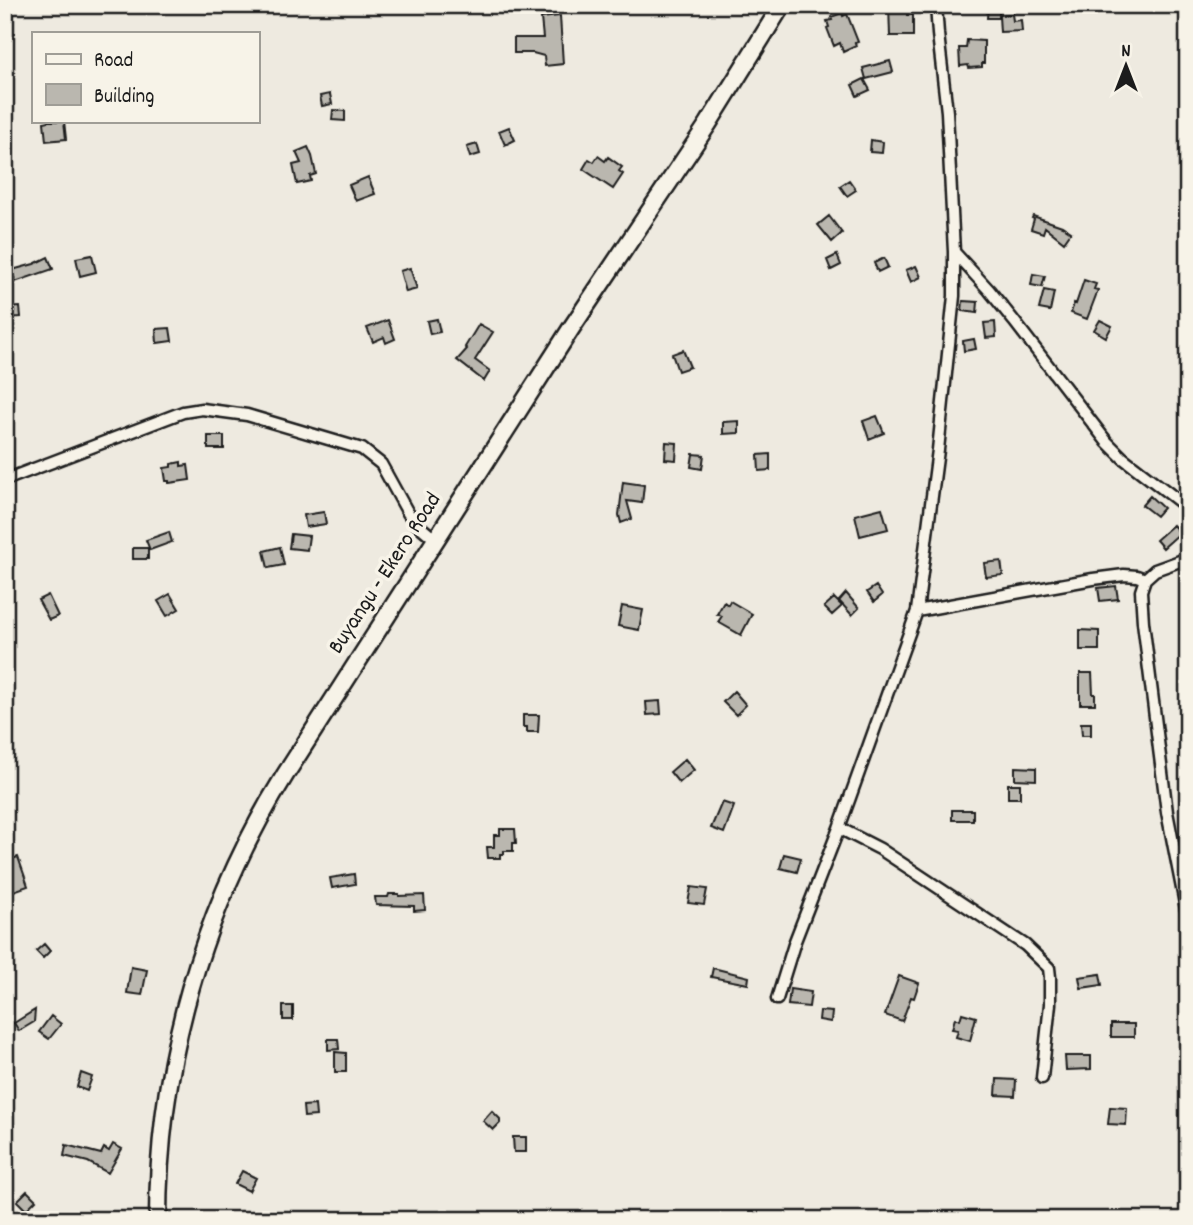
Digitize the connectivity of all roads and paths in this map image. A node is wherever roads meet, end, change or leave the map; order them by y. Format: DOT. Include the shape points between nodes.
graph roads {
  1 [pos="782,5"];
  2 [pos="936,5"];
  3 [pos="954,252"];
  4 [pos="5,480"];
  5 [pos="1188,508"];
  6 [pos="436,540"];
  7 [pos="1188,558"];
  8 [pos="1145,579"];
  9 [pos="917,611"];
  10 [pos="839,828"];
  11 [pos="1188,919"];
  12 [pos="777,999"];
  13 [pos="1042,1078"];
  14 [pos="158,1220"];
  1 -- 6 [label="main road, Buyangu - Ekero Road"];
  2 -- 3 [label="street"];
  3 -- 5 [label="street" via="1107,442"];
  3 -- 9 [label="street" via="945,392"];
  4 -- 6 [label="street" via="183,412 225,411 362,449 381,464 408,513"];
  6 -- 14 [label="main road, Buyangu - Ekero Road" via="270,799 216,912 183,1013 168,1087"];
  7 -- 8 [label="street"];
  8 -- 9 [label="street" via="1124,575 1093,579"];
  8 -- 11 [label="street" via="1143,622 1167,812"];
  9 -- 10 [label="street"];
  10 -- 12 [label="street"];
  10 -- 13 [label="street" via="880,849 1025,945 1049,968"];
}
